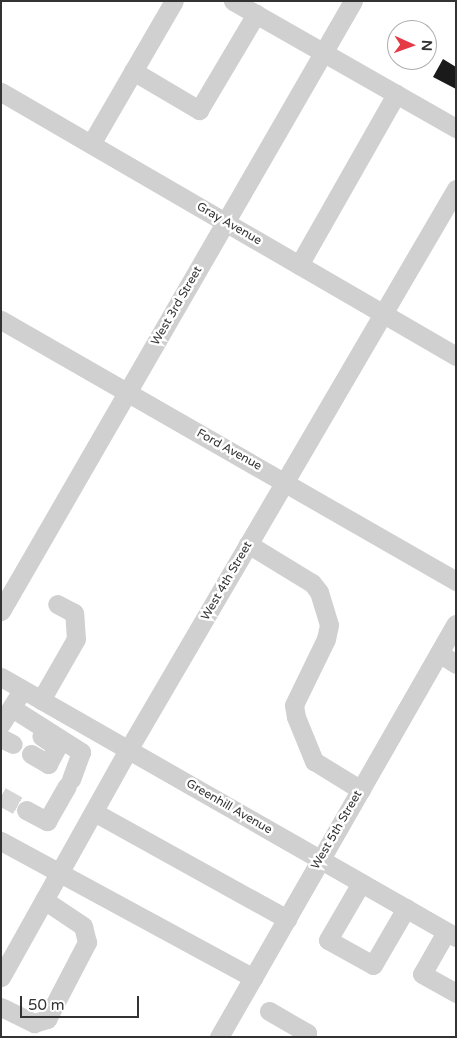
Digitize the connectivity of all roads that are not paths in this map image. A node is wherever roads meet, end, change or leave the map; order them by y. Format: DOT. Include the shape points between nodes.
graph roads {
  1 [pos="174,1"];
  2 [pos="233,1"];
  3 [pos="353,1"];
  4 [pos="256,14"];
  5 [pos="324,52"];
  6 [pos="133,71"];
  7 [pos="1,92"];
  8 [pos="396,94"];
  9 [pos="456,128"];
  10 [pos="91,144"];
  11 [pos="456,189"];
  12 [pos="225,223"];
  13 [pos="299,264"];
  14 [pos="384,312"];
  15 [pos="1,320"];
  16 [pos="456,356"];
  17 [pos="127,393"];
  18 [pos="285,482"];
  19 [pos="248,544"];
  20 [pos="456,581"];
  21 [pos="57,604"];
  22 [pos="1,611"];
  23 [pos="456,624"];
  24 [pos="439,654"];
  25 [pos="456,664"];
  26 [pos="1,678"];
  27 [pos="23,690"];
  28 [pos="41,700"];
  29 [pos="18,713"];
  30 [pos="1,724"];
  31 [pos="128,750"];
  32 [pos="31,754"];
  33 [pos="361,790"];
  34 [pos="26,810"];
  35 [pos="94,812"];
  36 [pos="1,841"];
  37 [pos="321,860"];
  38 [pos="59,874"];
  39 [pos="361,883"];
  40 [pos="44,900"];
  41 [pos="406,908"];
  42 [pos="287,919"];
  43 [pos="451,934"];
  44 [pos="1,977"];
  45 [pos="253,978"];
  46 [pos="456,993"];
  47 [pos="1,1007"];
  48 [pos="269,1011"];
  49 [pos="219,1037"];
  50 [pos="306,1037"];
  1 -- 6 [label="street"];
  2 -- 4 [label="street"];
  3 -- 5 [label="street, West 3rd Street"];
  4 -- 5 [label="street"];
  4 -- 6 [label="street" via="199,110"];
  5 -- 8 [label="street"];
  5 -- 12 [label="street, West 3rd Street"];
  6 -- 10 [label="street"];
  7 -- 10 [label="street, Gray Avenue"];
  8 -- 9 [label="street"];
  8 -- 13 [label="street"];
  10 -- 12 [label="street, Gray Avenue"];
  11 -- 14 [label="street, West 4th Street"];
  12 -- 13 [label="street, Gray Avenue"];
  12 -- 17 [label="street, West 3rd Street"];
  13 -- 14 [label="street, Gray Avenue"];
  14 -- 16 [label="street, Gray Avenue"];
  14 -- 18 [label="street, West 4th Street"];
  15 -- 17 [label="street, Ford Avenue"];
  17 -- 18 [label="street, Ford Avenue"];
  17 -- 22 [label="street, West 3rd Street"];
  18 -- 19 [label="street, West 4th Street"];
  18 -- 20 [label="street, Ford Avenue"];
  19 -- 31 [label="street, West 4th Street"];
  19 -- 33 [label="street" via="312,583 319,592 328,625 326,639 294,705 296,716 314,761"];
  21 -- 28 [label="street" via="74,613 76,639"];
  23 -- 24 [label="street, West 5th Street"];
  24 -- 25 [label="street"];
  24 -- 33 [label="street, West 5th Street"];
  26 -- 27 [label="street, Greenhill Avenue"];
  27 -- 28 [label="street, Greenhill Avenue"];
  27 -- 29 [label="street"];
  28 -- 31 [label="street, Greenhill Avenue"];
  29 -- 30 [label="street"];
  29 -- 32 [label="street" via="29,728 57,746 48,764"];
  29 -- 34 [label="street" via="81,752 47,821"];
  31 -- 35 [label="street, West 4th Street"];
  31 -- 37 [label="street, Greenhill Avenue"];
  33 -- 37 [label="street, West 5th Street"];
  35 -- 38 [label="street, West 4th Street"];
  35 -- 42 [label="street"];
  36 -- 38 [label="street"];
  37 -- 39 [label="street, Greenhill Avenue"];
  37 -- 42 [label="street, West 5th Street"];
  38 -- 40 [label="street, West 4th Street"];
  38 -- 45 [label="street"];
  39 -- 41 [label="street, Greenhill Avenue"];
  39 -- 41 [label="street" via="328,940 373,965"];
  40 -- 44 [label="street, West 4th Street"];
  40 -- 47 [label="street" via="83,926 87,942 47,1019 34,1023"];
  41 -- 43 [label="street, Greenhill Avenue"];
  42 -- 45 [label="street, West 5th Street"];
  43 -- 46 [label="street" via="422,974"];
  45 -- 49 [label="street, West 5th Street"];
  48 -- 50 [label="street" via="307,1033"];
}
